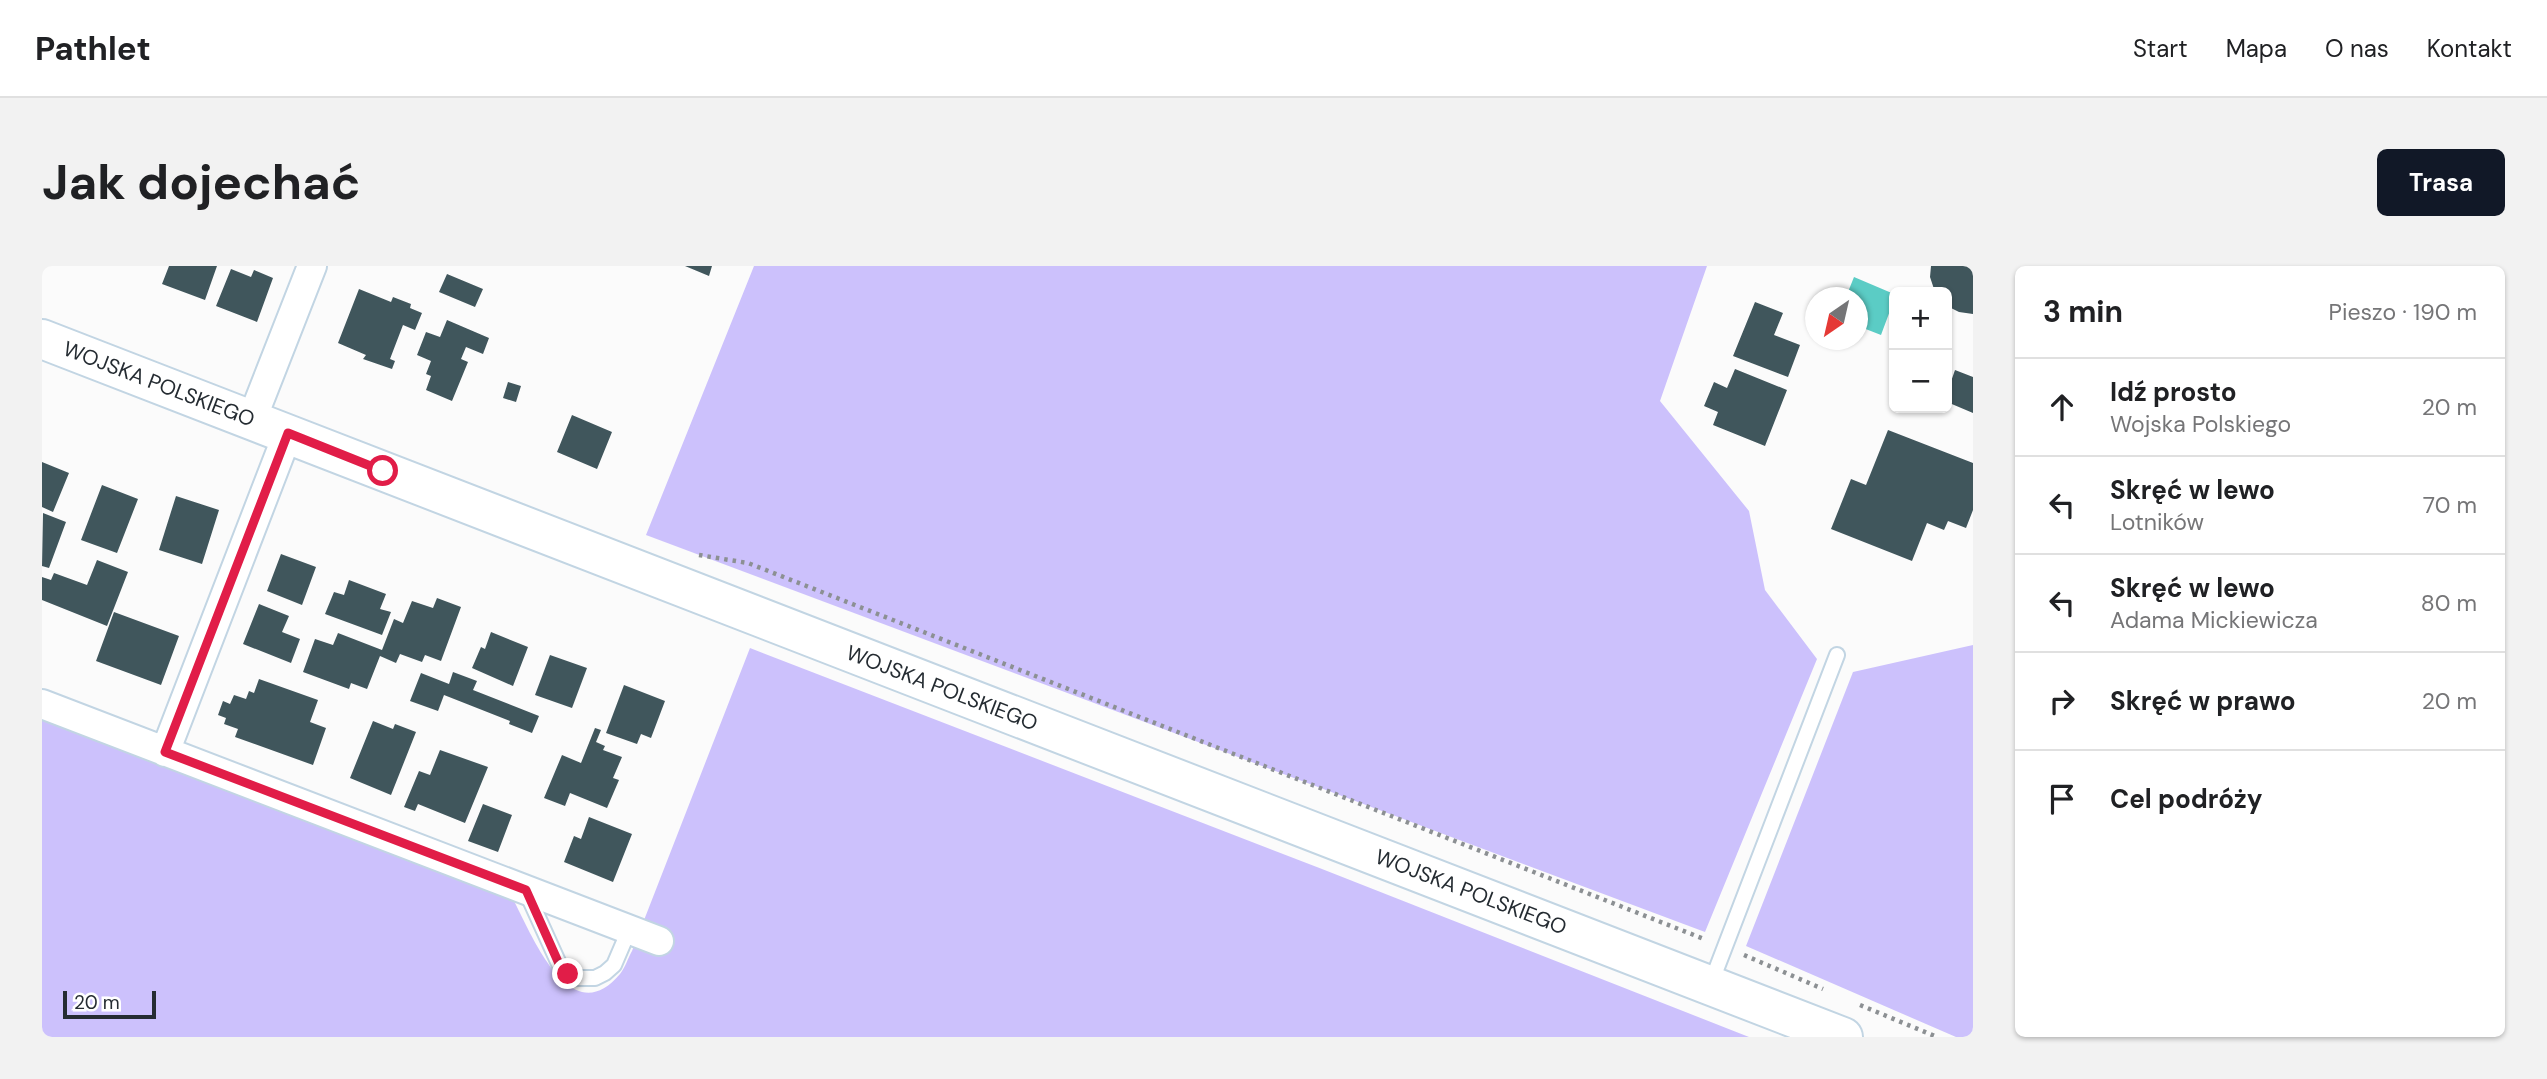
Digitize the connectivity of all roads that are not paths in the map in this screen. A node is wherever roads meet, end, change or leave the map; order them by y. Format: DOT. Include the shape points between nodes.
graph roads {
  1 [pos="312,266"];
  2 [pos="42,339"];
  3 [pos="252,419"];
  4 [pos="288,433"];
  5 [pos="1837,655"];
  6 [pos="42,704"];
  7 [pos="165,752"];
  8 [pos="526,890"];
  9 [pos="629,930"];
  10 [pos="659,941"];
  11 [pos="1710,985"];
  12 [pos="1843,1037"];
  1 -- 3 [label="street"];
  2 -- 3 [label="street, WOJSKA POLSKIEGO"];
  3 -- 4 [label="street, WOJSKA POLSKIEGO"];
  4 -- 7 [label="street"];
  4 -- 11 [label="street, WOJSKA POLSKIEGO"];
  5 -- 11 [label="lane"];
  6 -- 7 [label="street"];
  7 -- 8 [label="street"];
  8 -- 9 [label="street"];
  8 -- 9 [label="lane" via="560,966 576,978 606,973"];
  9 -- 10 [label="street"];
  11 -- 12 [label="street, WOJSKA POLSKIEGO"];
}
